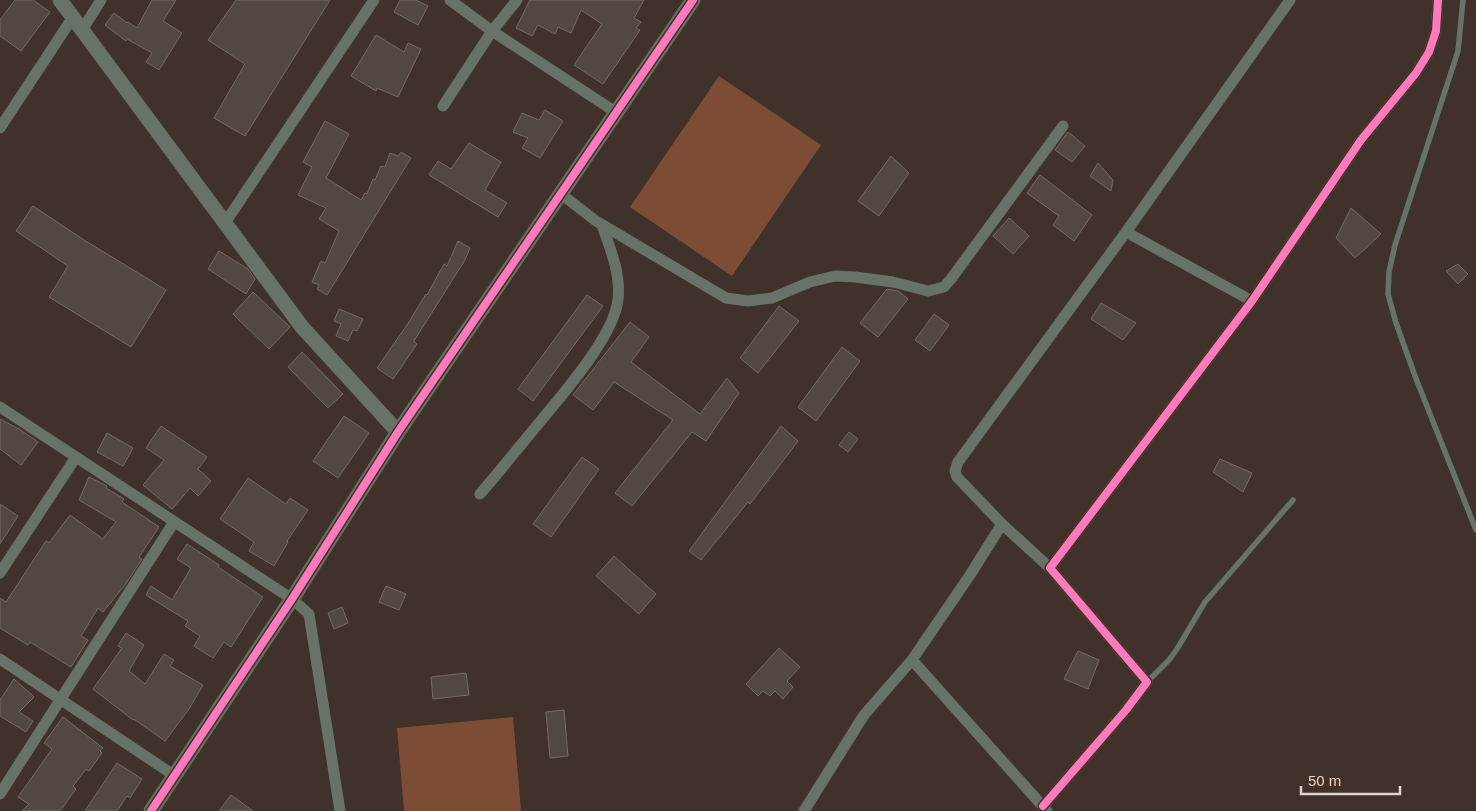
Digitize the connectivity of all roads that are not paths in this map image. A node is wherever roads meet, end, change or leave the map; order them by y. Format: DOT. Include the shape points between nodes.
graph roads {
  1 [pos="60,0"];
  2 [pos="101,0"];
  3 [pos="374,0"];
  4 [pos="450,0"];
  5 [pos="517,0"];
  6 [pos="693,0"];
  7 [pos="1290,0"];
  8 [pos="1438,0"];
  9 [pos="1463,0"];
  10 [pos="73,17"];
  11 [pos="82,30"];
  12 [pos="492,31"];
  13 [pos="444,106"];
  14 [pos="617,113"];
  15 [pos="1063,126"];
  16 [pos="0,128"];
  17 [pos="561,194"];
  18 [pos="225,223"];
  19 [pos="602,225"];
  20 [pos="1126,232"];
  21 [pos="1252,301"];
  22 [pos="0,407"];
  23 [pos="398,432"];
  24 [pos="76,457"];
  25 [pos="480,494"];
  26 [pos="1293,500"];
  27 [pos="174,522"];
  28 [pos="1002,524"];
  29 [pos="1476,530"];
  30 [pos="1050,568"];
  31 [pos="0,573"];
  32 [pos="292,599"];
  33 [pos="0,659"];
  34 [pos="912,660"];
  35 [pos="1147,682"];
  36 [pos="60,700"];
  37 [pos="175,776"];
  38 [pos="0,794"];
  39 [pos="1045,809"];
  40 [pos="151,811"];
  41 [pos="340,811"];
  42 [pos="804,811"];
  1 -- 10 [label="street"];
  2 -- 11 [label="street"];
  3 -- 18 [label="street"];
  4 -- 12 [label="street"];
  5 -- 12 [label="street"];
  6 -- 14 [label="street"];
  7 -- 20 [label="street"];
  8 -- 21 [label="street" via="1436,31 1429,52 1416,73 1361,140"];
  9 -- 29 [label="lane" via="1458,51 1395,246 1388,294 1415,376"];
  10 -- 11 [label="street"];
  10 -- 16 [label="street"];
  11 -- 18 [label="street"];
  12 -- 13 [label="street"];
  12 -- 14 [label="street"];
  14 -- 17 [label="street"];
  15 -- 19 [label="street" via="951,279 936,290 835,276 810,282 772,298 748,301 726,298"];
  17 -- 19 [label="street"];
  17 -- 23 [label="street"];
  18 -- 23 [label="street" via="302,327"];
  19 -- 25 [label="street" via="615,265 618,299 612,322 562,395"];
  20 -- 21 [label="street"];
  20 -- 28 [label="street" via="958,462 956,478"];
  21 -- 30 [label="street"];
  22 -- 24 [label="street"];
  23 -- 32 [label="street"];
  24 -- 27 [label="street"];
  24 -- 31 [label="street"];
  26 -- 35 [label="lane" via="1205,602 1177,649"];
  27 -- 32 [label="street"];
  27 -- 36 [label="street"];
  28 -- 30 [label="street"];
  28 -- 34 [label="street"];
  30 -- 35 [label="street"];
  32 -- 37 [label="street"];
  32 -- 41 [label="street" via="309,614"];
  33 -- 36 [label="street"];
  34 -- 39 [label="street"];
  34 -- 42 [label="street" via="864,715"];
  35 -- 39 [label="street"];
  36 -- 37 [label="street"];
  36 -- 38 [label="street"];
  37 -- 40 [label="street"];
}
